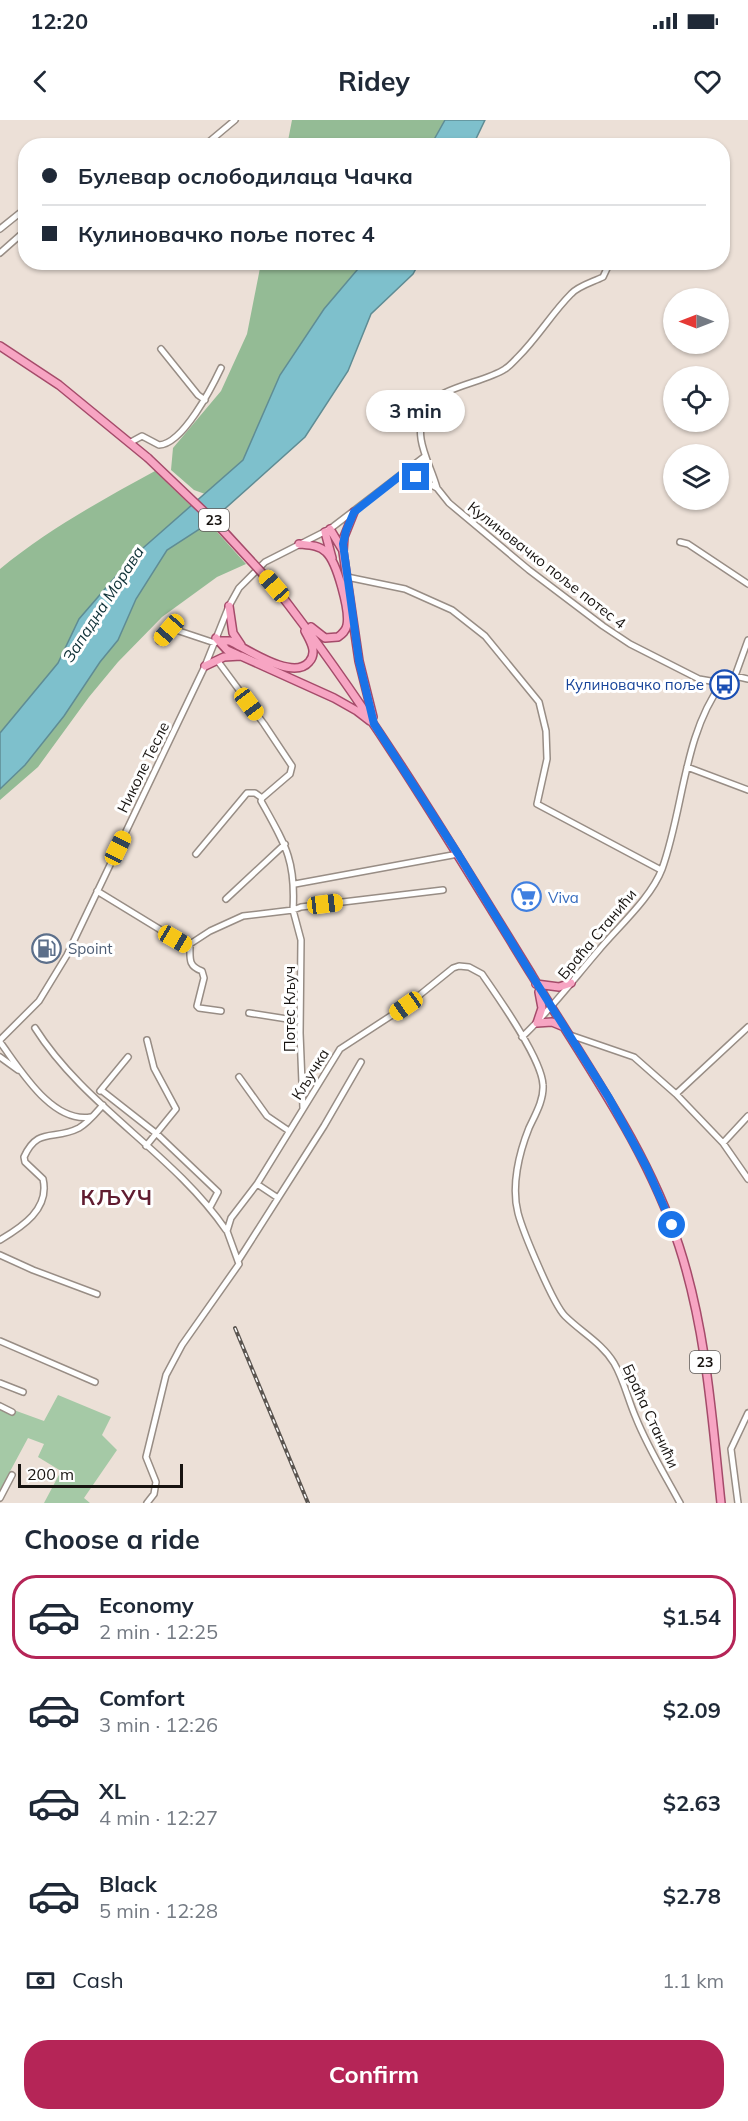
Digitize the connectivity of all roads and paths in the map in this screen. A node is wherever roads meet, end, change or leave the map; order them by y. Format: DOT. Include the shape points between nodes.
graph roads {
  1 [pos="235,120"];
  2 [pos="214,138"];
  3 [pos="18,214"];
  4 [pos="0,229"];
  5 [pos="18,237"];
  6 [pos="0,253"];
  7 [pos="606,270"];
  8 [pos="0,346"];
  9 [pos="161,349"];
  10 [pos="222,368"];
  11 [pos="205,400"];
  12 [pos="131,442"];
  13 [pos="424,457"];
  14 [pos="401,475"];
  15 [pos="437,488"];
  16 [pos="354,512"];
  17 [pos="327,530"];
  18 [pos="681,542"];
  19 [pos="299,544"];
  20 [pos="344,552"];
  21 [pos="332,561"];
  22 [pos="347,577"];
  23 [pos="748,584"];
  24 [pos="229,606"];
  25 [pos="303,623"];
  26 [pos="748,640"];
  27 [pos="159,641"];
  28 [pos="217,641"];
  29 [pos="243,647"];
  30 [pos="241,656"];
  31 [pos="217,660"];
  32 [pos="205,666"];
  33 [pos="735,676"];
  34 [pos="748,679"];
  35 [pos="722,683"];
  36 [pos="374,724"];
  37 [pos="687,767"];
  38 [pos="748,790"];
  39 [pos="262,798"];
  40 [pos="285,844"];
  41 [pos="196,854"];
  42 [pos="458,854"];
  43 [pos="661,870"];
  44 [pos="295,884"];
  45 [pos="443,890"];
  46 [pos="97,891"];
  47 [pos="225,900"];
  48 [pos="293,910"];
  49 [pos="190,945"];
  50 [pos="571,983"];
  51 [pos="536,984"];
  52 [pos="551,1007"];
  53 [pos="221,1011"];
  54 [pos="249,1013"];
  55 [pos="300,1021"];
  56 [pos="537,1023"];
  57 [pos="565,1027"];
  58 [pos="748,1027"];
  59 [pos="35,1028"];
  60 [pos="570,1035"];
  61 [pos="522,1037"];
  62 [pos="147,1040"];
  63 [pos="0,1041"];
  64 [pos="0,1056"];
  65 [pos="128,1057"];
  66 [pos="0,1062"];
  67 [pos="361,1062"];
  68 [pos="10,1065"];
  69 [pos="21,1071"];
  70 [pos="239,1077"];
  71 [pos="101,1090"];
  72 [pos="676,1094"];
  73 [pos="95,1097"];
  74 [pos="103,1105"];
  75 [pos="303,1109"];
  76 [pos="748,1116"];
  77 [pos="73,1117"];
  78 [pos="92,1117"];
  79 [pos="74,1130"];
  80 [pos="289,1131"];
  81 [pos="157,1134"];
  82 [pos="723,1143"];
  83 [pos="146,1146"];
  84 [pos="748,1179"];
  85 [pos="256,1184"];
  86 [pos="278,1198"];
  87 [pos="210,1208"];
  88 [pos="227,1231"];
  89 [pos="0,1240"];
  90 [pos="0,1255"];
  91 [pos="238,1261"];
  92 [pos="97,1294"];
  93 [pos="0,1341"];
  94 [pos="94,1382"];
  95 [pos="0,1383"];
  96 [pos="23,1392"];
  97 [pos="0,1406"];
  98 [pos="12,1412"];
  99 [pos="748,1413"];
  100 [pos="12,1475"];
  101 [pos="0,1498"];
  102 [pos="147,1503"];
  103 [pos="680,1503"];
  104 [pos="721,1503"];
  105 [pos="738,1503"];
  1 -- 2 [label="street"];
  3 -- 4 [label="street"];
  5 -- 6 [label="street"];
  7 -- 13 [label="street, Кулиновачко поље потес 4" via="603,277 572,292 507,368 447,393 426,407 421,438"];
  8 -- 12 [label="main road, 23" via="59,385"];
  9 -- 11 [label="street"];
  10 -- 11 [label="street"];
  11 -- 12 [label="street" via="169,443 159,445 142,436"];
  12 -- 25 [label="main road, 23, bridge" via="207,513"];
  13 -- 14 [label="street"];
  13 -- 15 [label="street, Кулиновачко поље потес 4"];
  14 -- 15 [label="street, Кулиновачко поље потес 4" via="416,477"];
  14 -- 16 [label="street"];
  15 -- 35 [label="street, Кулиновачко поље потес 4" via="456,510 603,626 689,675"];
  16 -- 17 [label="street"];
  16 -- 20 [label="main road" via="344,537"];
  17 -- 19 [label="street"];
  17 -- 20 [label="main road"];
  17 -- 21 [label="main road"];
  18 -- 23 [label="street"];
  19 -- 21 [label="main road" via="320,548"];
  19 -- 24 [label="street, Николе Тесле" via="265,562 239,588"];
  20 -- 22 [label="main road"];
  21 -- 25 [label="main road" via="346,605 346,629 338,637 327,639"];
  22 -- 36 [label="main road" via="359,661"];
  22 -- 43 [label="street" via="405,589 452,610 485,636 539,702 547,759 537,804"];
  24 -- 28 [label="street, Николе Тесле"];
  24 -- 29 [label="main road" via="233,633"];
  25 -- 29 [label="main road" via="313,650 311,660 302,667 284,668"];
  25 -- 36 [label="main road, 23"];
  26 -- 33 [label="street"];
  27 -- 28 [label="street" via="173,629"];
  28 -- 29 [label="main road"];
  28 -- 30 [label="main road"];
  28 -- 32 [label="street, Николе Тесле"];
  30 -- 31 [label="main road"];
  30 -- 36 [label="main road" via="334,698"];
  31 -- 32 [label="main road"];
  31 -- 39 [label="street" via="292,766 290,774"];
  32 -- 46 [label="street, Николе Тесле"];
  33 -- 34 [label="street"];
  33 -- 35 [label="street"];
  35 -- 37 [label="street, Браћа Станићи" via="703,718"];
  36 -- 42 [label="main road, 23"];
  37 -- 38 [label="street"];
  37 -- 43 [label="street, Браћа Станићи"];
  39 -- 40 [label="street, Потес Кључ"];
  39 -- 41 [label="street" via="248,794"];
  40 -- 44 [label="street, Потес Кључ"];
  40 -- 47 [label="street"];
  42 -- 44 [label="street"];
  42 -- 51 [label="main road, 23"];
  43 -- 50 [label="street, Браћа Станићи" via="655,884"];
  44 -- 48 [label="street, Потес Кључ"];
  45 -- 48 [label="street"];
  46 -- 49 [label="street"];
  46 -- 63 [label="street, Николе Тесле" via="50,986"];
  48 -- 49 [label="street" via="243,916"];
  48 -- 55 [label="street, Потес Кључ" via="301,940"];
  49 -- 53 [label="street" via="190,963 202,971 204,978 197,1006"];
  50 -- 51 [label="main road" via="559,987"];
  50 -- 52 [label="street, Браћа Станићи"];
  51 -- 52 [label="main road, 23"];
  51 -- 56 [label="main road" via="542,1008"];
  52 -- 56 [label="street, Браћа Станићи"];
  52 -- 57 [label="main road, 23"];
  54 -- 55 [label="street"];
  55 -- 75 [label="street, Потес Кључ"];
  56 -- 57 [label="main road" via="552,1022"];
  56 -- 61 [label="street, Браћа Станићи"];
  57 -- 60 [label="main road, 23"];
  58 -- 72 [label="street"];
  59 -- 73 [label="street" via="59,1062"];
  60 -- 72 [label="street" via="634,1057"];
  60 -- 104 [label="main road, 23" via="631,1136 684,1260 698,1318"];
  61 -- 75 [label="street, Кључка" via="482,974 459,966 340,1049"];
  61 -- 103 [label="street, Браћа Станићи" via="541,1072 543,1095 520,1158 518,1214 555,1303 613,1361 644,1436"];
  62 -- 81 [label="street" via="154,1068 176,1109"];
  63 -- 69 [label="street"];
  64 -- 68 [label="street"];
  65 -- 71 [label="street"];
  66 -- 68 [label="street"];
  67 -- 86 [label="street"];
  68 -- 69 [label="street"];
  69 -- 77 [label="street" via="57,1108"];
  70 -- 80 [label="street" via="267,1116"];
  71 -- 73 [label="street"];
  71 -- 81 [label="street"];
  72 -- 82 [label="street"];
  73 -- 74 [label="street"];
  74 -- 78 [label="street"];
  74 -- 83 [label="street"];
  75 -- 80 [label="street, Кључка"];
  76 -- 82 [label="street"];
  77 -- 78 [label="street"];
  77 -- 79 [label="street"];
  78 -- 79 [label="street"];
  79 -- 89 [label="street" via="33,1141 24,1157 43,1179 43,1198 26,1224"];
  80 -- 85 [label="street, Кључка"];
  81 -- 83 [label="street"];
  81 -- 87 [label="street" via="218,1192"];
  82 -- 84 [label="street"];
  83 -- 87 [label="street"];
  85 -- 86 [label="street"];
  85 -- 88 [label="street, Кључка" via="231,1218"];
  86 -- 91 [label="street"];
  87 -- 88 [label="street"];
  88 -- 91 [label="street"];
  90 -- 92 [label="street"];
  91 -- 102 [label="street" via="236,1270 182,1345 166,1375 146,1456 156,1482"];
  93 -- 94 [label="street"];
  95 -- 96 [label="street"];
  97 -- 98 [label="street"];
  99 -- 105 [label="street" via="731,1449"];
  100 -- 101 [label="street"];
}
